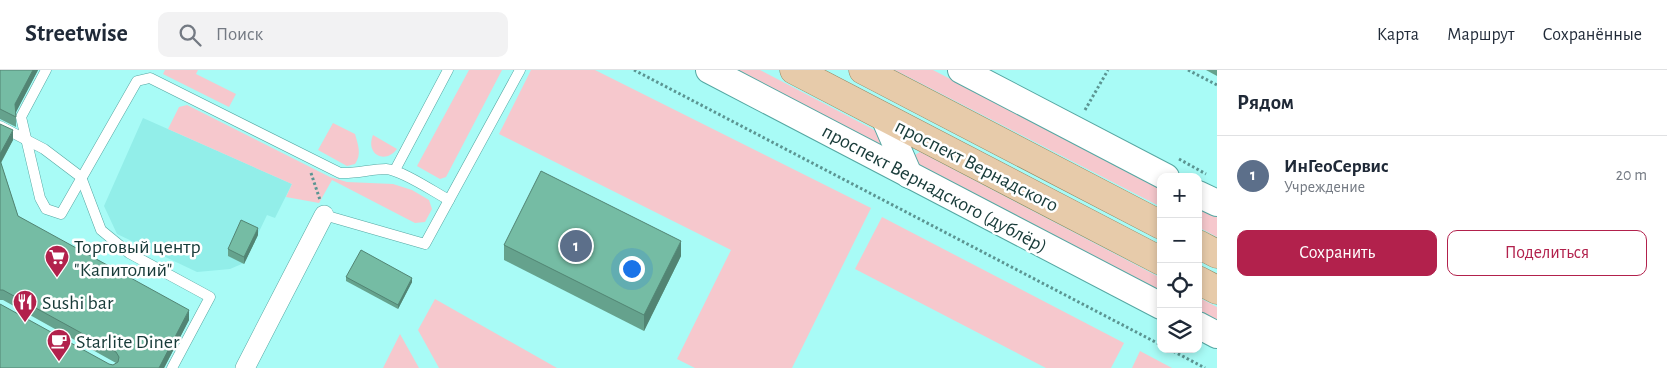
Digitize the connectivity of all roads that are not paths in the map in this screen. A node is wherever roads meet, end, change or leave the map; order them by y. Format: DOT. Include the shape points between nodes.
graph roads {
  1 [pos="46,70"];
  2 [pos="448,70"];
  3 [pos="520,70"];
  4 [pos="709,70"];
  5 [pos="794,70"];
  6 [pos="864,70"];
  7 [pos="961,70"];
  8 [pos="152,74"];
  9 [pos="884,117"];
  10 [pos="0,126"];
  11 [pos="395,170"];
  12 [pos="1158,173"];
  13 [pos="909,175"];
  14 [pos="81,177"];
  15 [pos="1202,196"];
  16 [pos="449,200"];
  17 [pos="1217,203"];
  18 [pos="324,215"];
  19 [pos="1157,223"];
  20 [pos="1202,246"];
  21 [pos="1217,254"];
  22 [pos="1157,259"];
  23 [pos="1202,282"];
  24 [pos="1217,290"];
  25 [pos="1157,304"];
  26 [pos="1202,328"];
  27 [pos="1217,335"];
  28 [pos="172,368"];
  29 [pos="246,368"];
  1 -- 14 [label="lane" via="21,117 40,198 46,209 61,214"];
  2 -- 11 [label="lane"];
  3 -- 16 [label="lane"];
  4 -- 13 [label="street, проспект Вернадского (дублёр)"];
  5 -- 9 [label="main road, проспект Вернадского"];
  6 -- 19 [label="main road, проспект Вернадского"];
  7 -- 12 [label="street"];
  8 -- 11 [label="lane" via="340,173"];
  8 -- 14 [label="lane" via="137,81"];
  9 -- 13 [label="street"];
  9 -- 22 [label="main road, проспект Вернадского"];
  10 -- 14 [label="lane" via="44,149"];
  11 -- 16 [label="lane"];
  13 -- 25 [label="street, проспект Вернадского (дублёр)"];
  14 -- 28 [label="lane" via="101,230 129,253 210,297"];
  15 -- 17 [label="street"];
  16 -- 18 [label="lane" via="425,244"];
  18 -- 29 [label="street"];
  20 -- 21 [label="main road"];
  23 -- 24 [label="main road"];
  26 -- 27 [label="street"];
}
